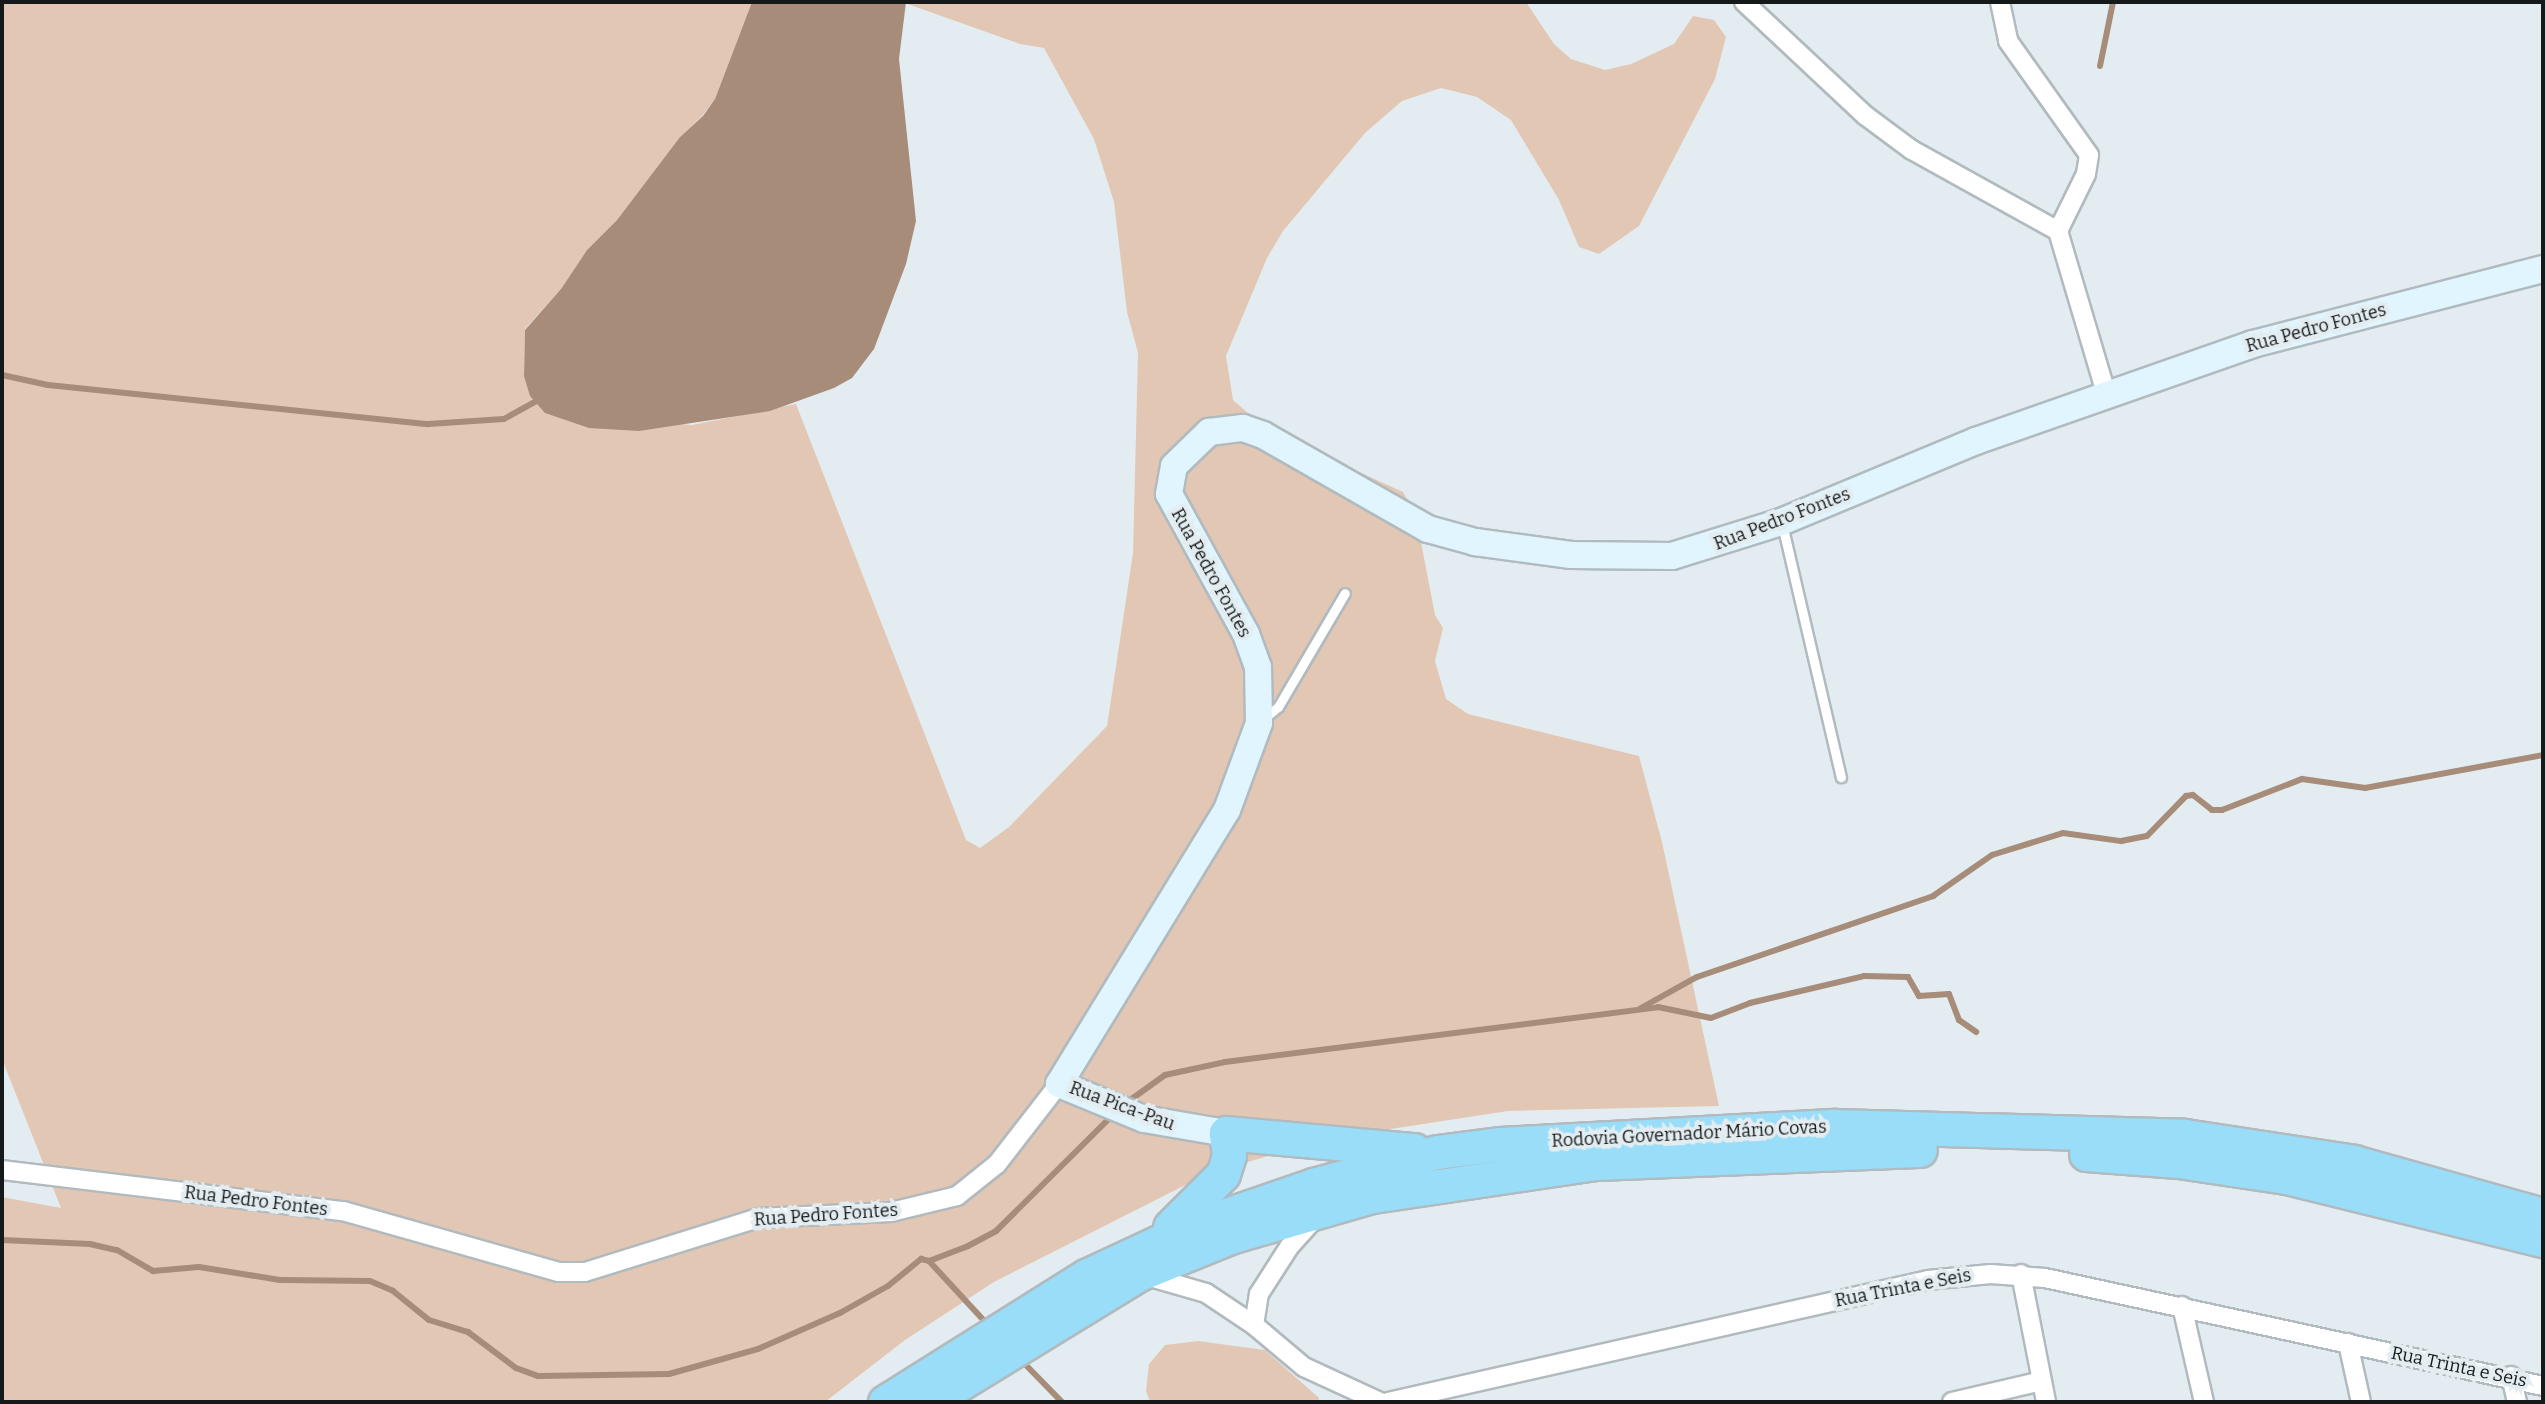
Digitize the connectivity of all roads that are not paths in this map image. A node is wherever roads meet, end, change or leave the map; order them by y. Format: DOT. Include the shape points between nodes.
graph roads {
  1 [pos="1744,2"];
  2 [pos="2000,2"];
  3 [pos="2058,231"];
  4 [pos="2543,268"];
  5 [pos="2106,393"];
  6 [pos="1781,522"];
  7 [pos="1345,593"];
  8 [pos="1259,723"];
  9 [pos="1841,777"];
  10 [pos="1059,1084"];
  11 [pos="1226,1133"];
  12 [pos="1437,1152"];
  13 [pos="2,1167"];
  14 [pos="1323,1210"];
  15 [pos="2543,1215"];
  16 [pos="2543,1240"];
  17 [pos="1144,1260"];
  18 [pos="2021,1274"];
  19 [pos="2182,1306"];
  20 [pos="1254,1325"];
  21 [pos="2348,1343"];
  22 [pos="2511,1376"];
  23 [pos="2042,1381"];
  24 [pos="2543,1386"];
  25 [pos="885,1402"];
  26 [pos="930,1402"];
  27 [pos="1380,1402"];
  28 [pos="1388,1402"];
  29 [pos="1952,1402"];
  30 [pos="2046,1402"];
  31 [pos="2204,1402"];
  32 [pos="2361,1402"];
  33 [pos="2517,1402"];
  1 -- 3 [label="street" via="1866,116 1912,150"];
  2 -- 3 [label="street" via="2008,41 2089,155 2087,174"];
  3 -- 5 [label="street"];
  4 -- 5 [label="street, Rua Pedro Fontes" via="2253,344"];
  5 -- 6 [label="street, Rua Pedro Fontes" via="1976,440"];
  6 -- 8 [label="street, Rua Pedro Fontes" via="1672,556 1571,555 1475,542 1428,529 1263,435 1243,428 1209,432 1174,466 1169,494 1246,634 1258,667"];
  6 -- 9 [label="lane"];
  7 -- 8 [label="lane" via="1278,706"];
  8 -- 10 [label="street, Rua Pedro Fontes" via="1227,810"];
  10 -- 11 [label="street, Rua Pica-Pau" via="1155,1122"];
  10 -- 13 [label="street, Rua Pedro Fontes" via="997,1164 957,1196 901,1210 758,1218 585,1272 559,1272 343,1211"];
  11 -- 12 [label="highway"];
  11 -- 17 [label="highway" via="1228,1155 1223,1174"];
  12 -- 15 [label="highway, Rodovia Governador Mário Covas" via="1768,1127 2185,1136 2354,1162"];
  12 -- 17 [label="highway, Rodovia Governador Mário Covas" via="1313,1185"];
  14 -- 16 [label="highway, Rodovia Governador Mário Covas" via="1371,1196 1595,1163 1822,1151 2004,1149 2178,1161 2286,1177"];
  14 -- 17 [label="highway, Rodovia Governador Mário Covas"];
  14 -- 20 [label="street" via="1273,1270 1259,1294"];
  17 -- 20 [label="street"];
  17 -- 25 [label="highway, Rodovia Governador Mário Covas" via="1020,1314"];
  17 -- 26 [label="highway, Rodovia Governador Mário Covas"];
  18 -- 19 [label="street, Rua Trinta e Seis"];
  18 -- 23 [label="street"];
  18 -- 28 [label="street, Rua Trinta e Seis" via="1927,1280"];
  19 -- 21 [label="street, Rua Trinta e Seis"];
  19 -- 31 [label="street"];
  20 -- 27 [label="street" via="1304,1367"];
  21 -- 22 [label="street, Rua Trinta e Seis"];
  21 -- 32 [label="street"];
  22 -- 24 [label="street, Rua Trinta e Seis"];
  22 -- 33 [label="street"];
  23 -- 29 [label="street"];
  23 -- 30 [label="street"];
}
